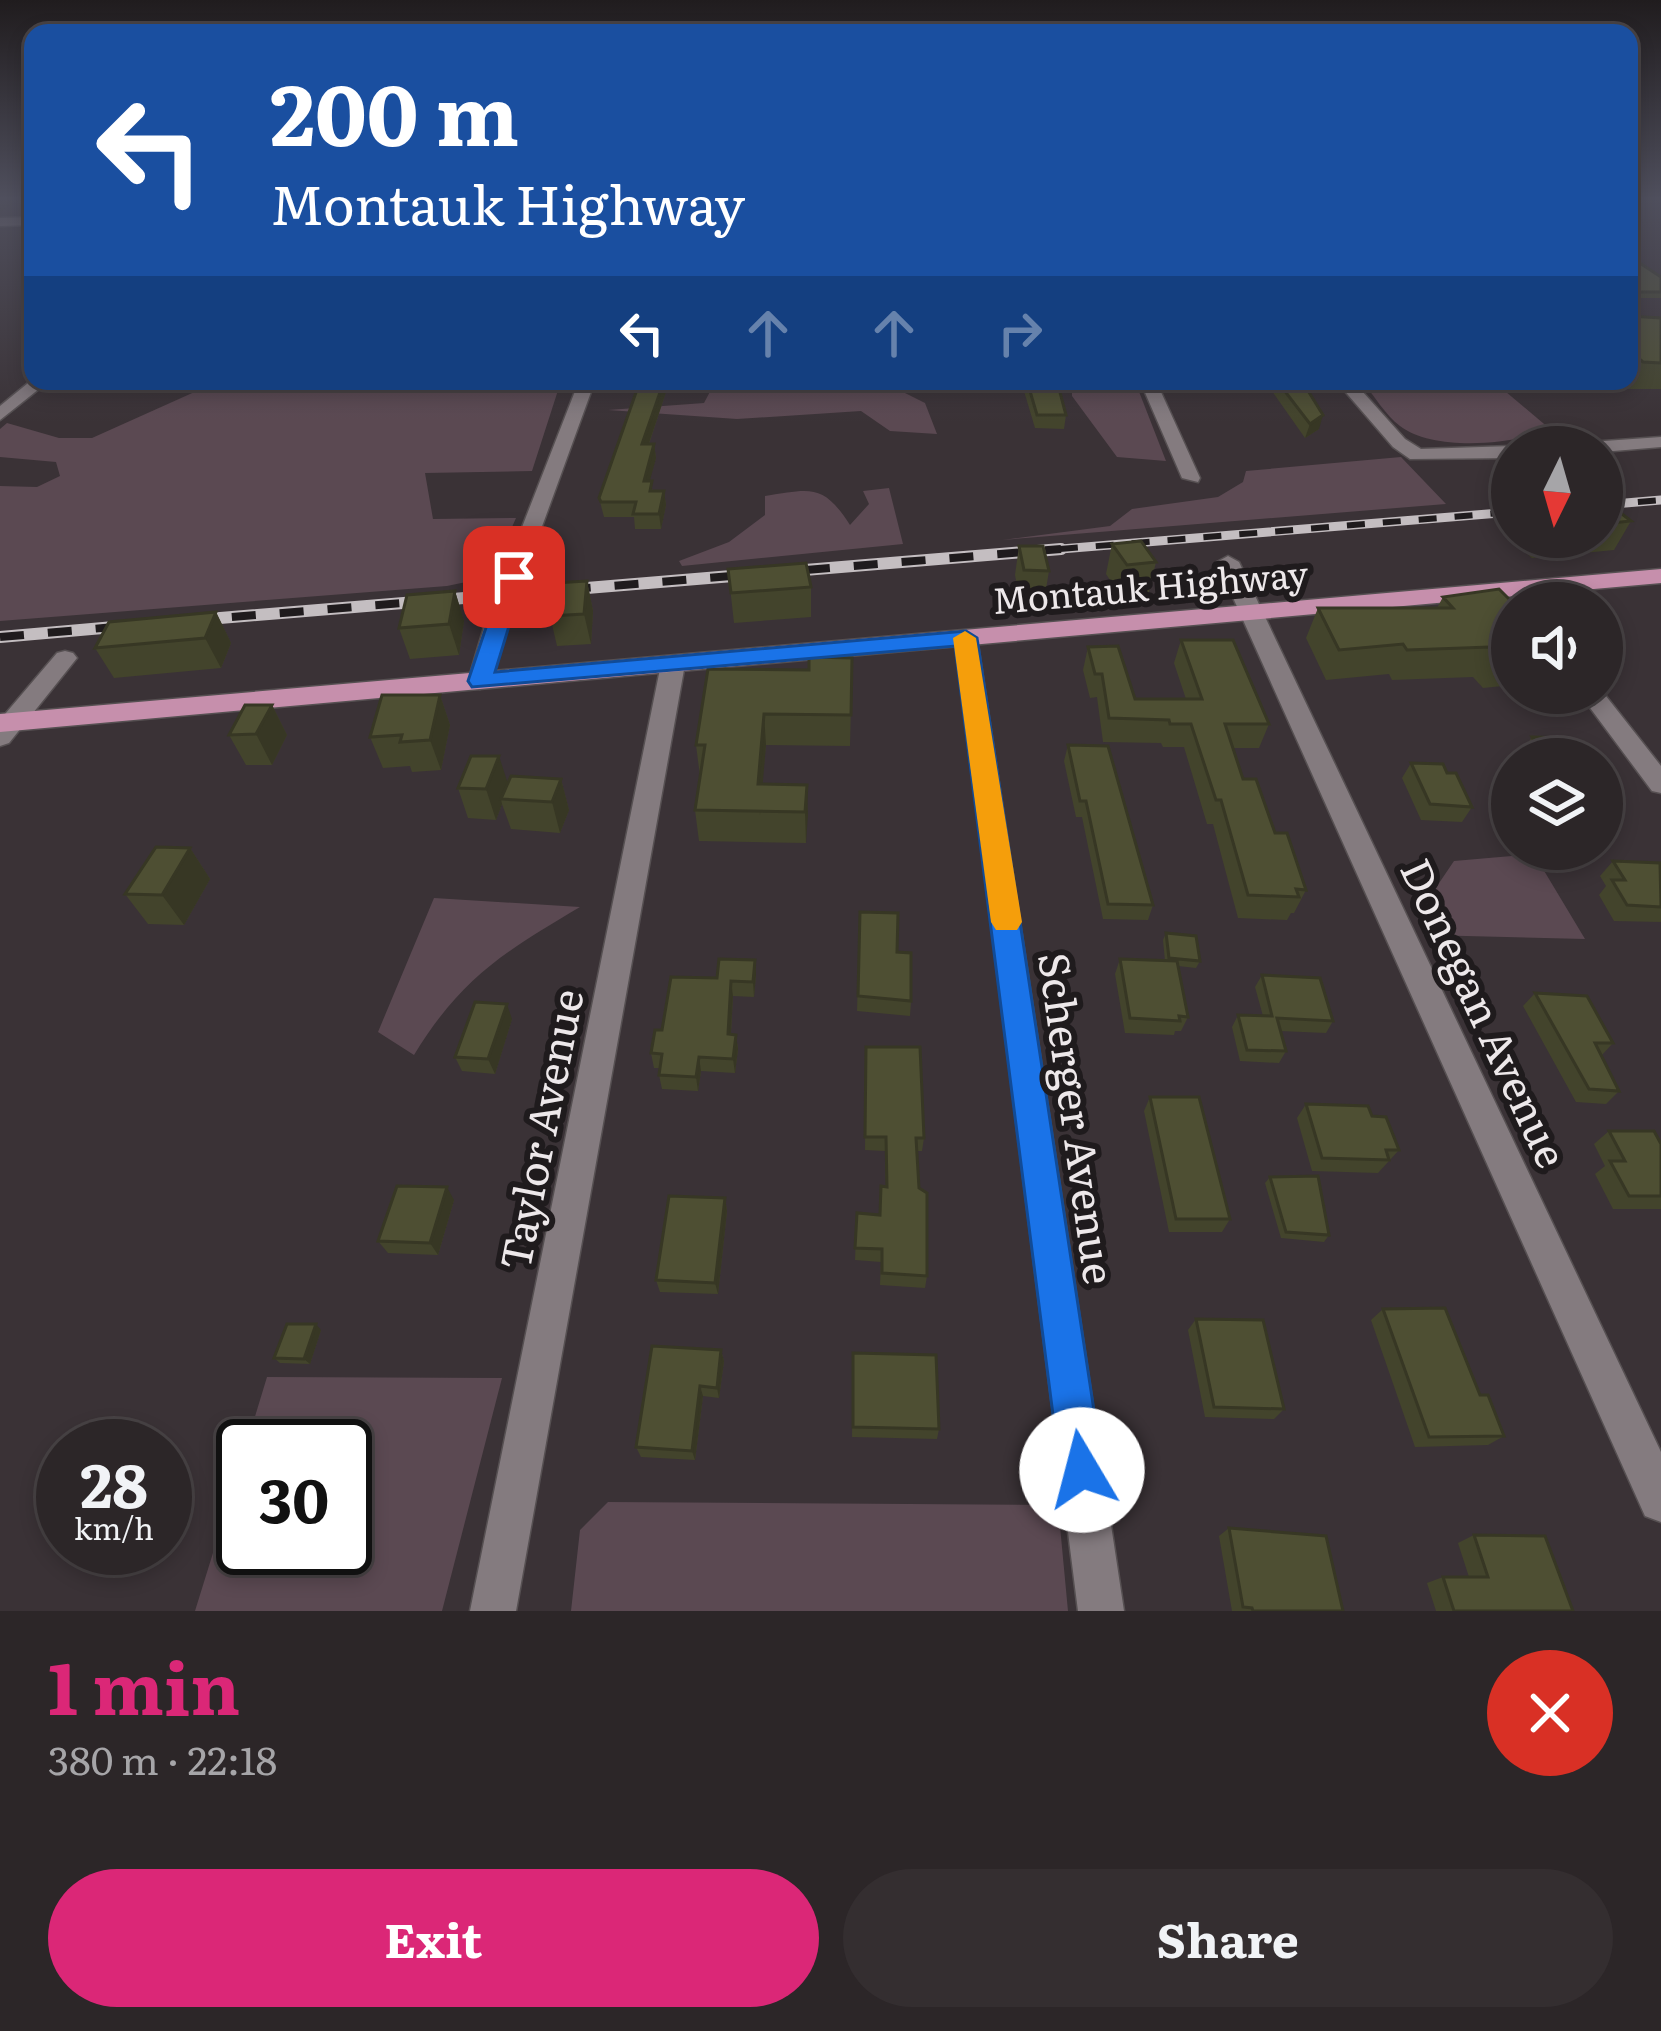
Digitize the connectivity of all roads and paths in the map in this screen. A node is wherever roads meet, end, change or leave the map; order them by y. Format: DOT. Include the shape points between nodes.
graph roads {
  1 [pos="30,390"];
  2 [pos="584,390"];
  3 [pos="1152,390"];
  4 [pos="1352,390"];
  5 [pos="0,415"];
  6 [pos="1661,442"];
  7 [pos="1623,445"];
  8 [pos="1491,453"];
  9 [pos="1191,478"];
  10 [pos="1228,562"];
  11 [pos="1661,576"];
  12 [pos="1618,582"];
  13 [pos="1491,598"];
  14 [pos="1252,612"];
  15 [pos="966,638"];
  16 [pos="65,658"];
  17 [pos="673,664"];
  18 [pos="481,681"];
  19 [pos="1607,714"];
  20 [pos="4,728"];
  21 [pos="1661,784"];
  22 [pos="1661,1499"];
  23 [pos="493,1611"];
  24 [pos="1101,1611"];
  1 -- 5 [label="street"];
  2 -- 18 [label="street"];
  3 -- 9 [label="street"];
  4 -- 8 [label="street" via="1417,455"];
  6 -- 7 [label="street"];
  10 -- 14 [label="street, Donegan Avenue"];
  11 -- 12 [label="main road, Montauk Highway"];
  13 -- 14 [label="main road, Montauk Highway"];
  14 -- 15 [label="main road, Montauk Highway"];
  14 -- 22 [label="street, Donegan Avenue"];
  15 -- 17 [label="main road, Montauk Highway"];
  15 -- 24 [label="street, Scherger Avenue"];
  16 -- 20 [label="street"];
  17 -- 18 [label="main road, Montauk Highway"];
  17 -- 23 [label="street, Taylor Avenue"];
  18 -- 20 [label="main road, Montauk Highway"];
  19 -- 21 [label="street"];
}
